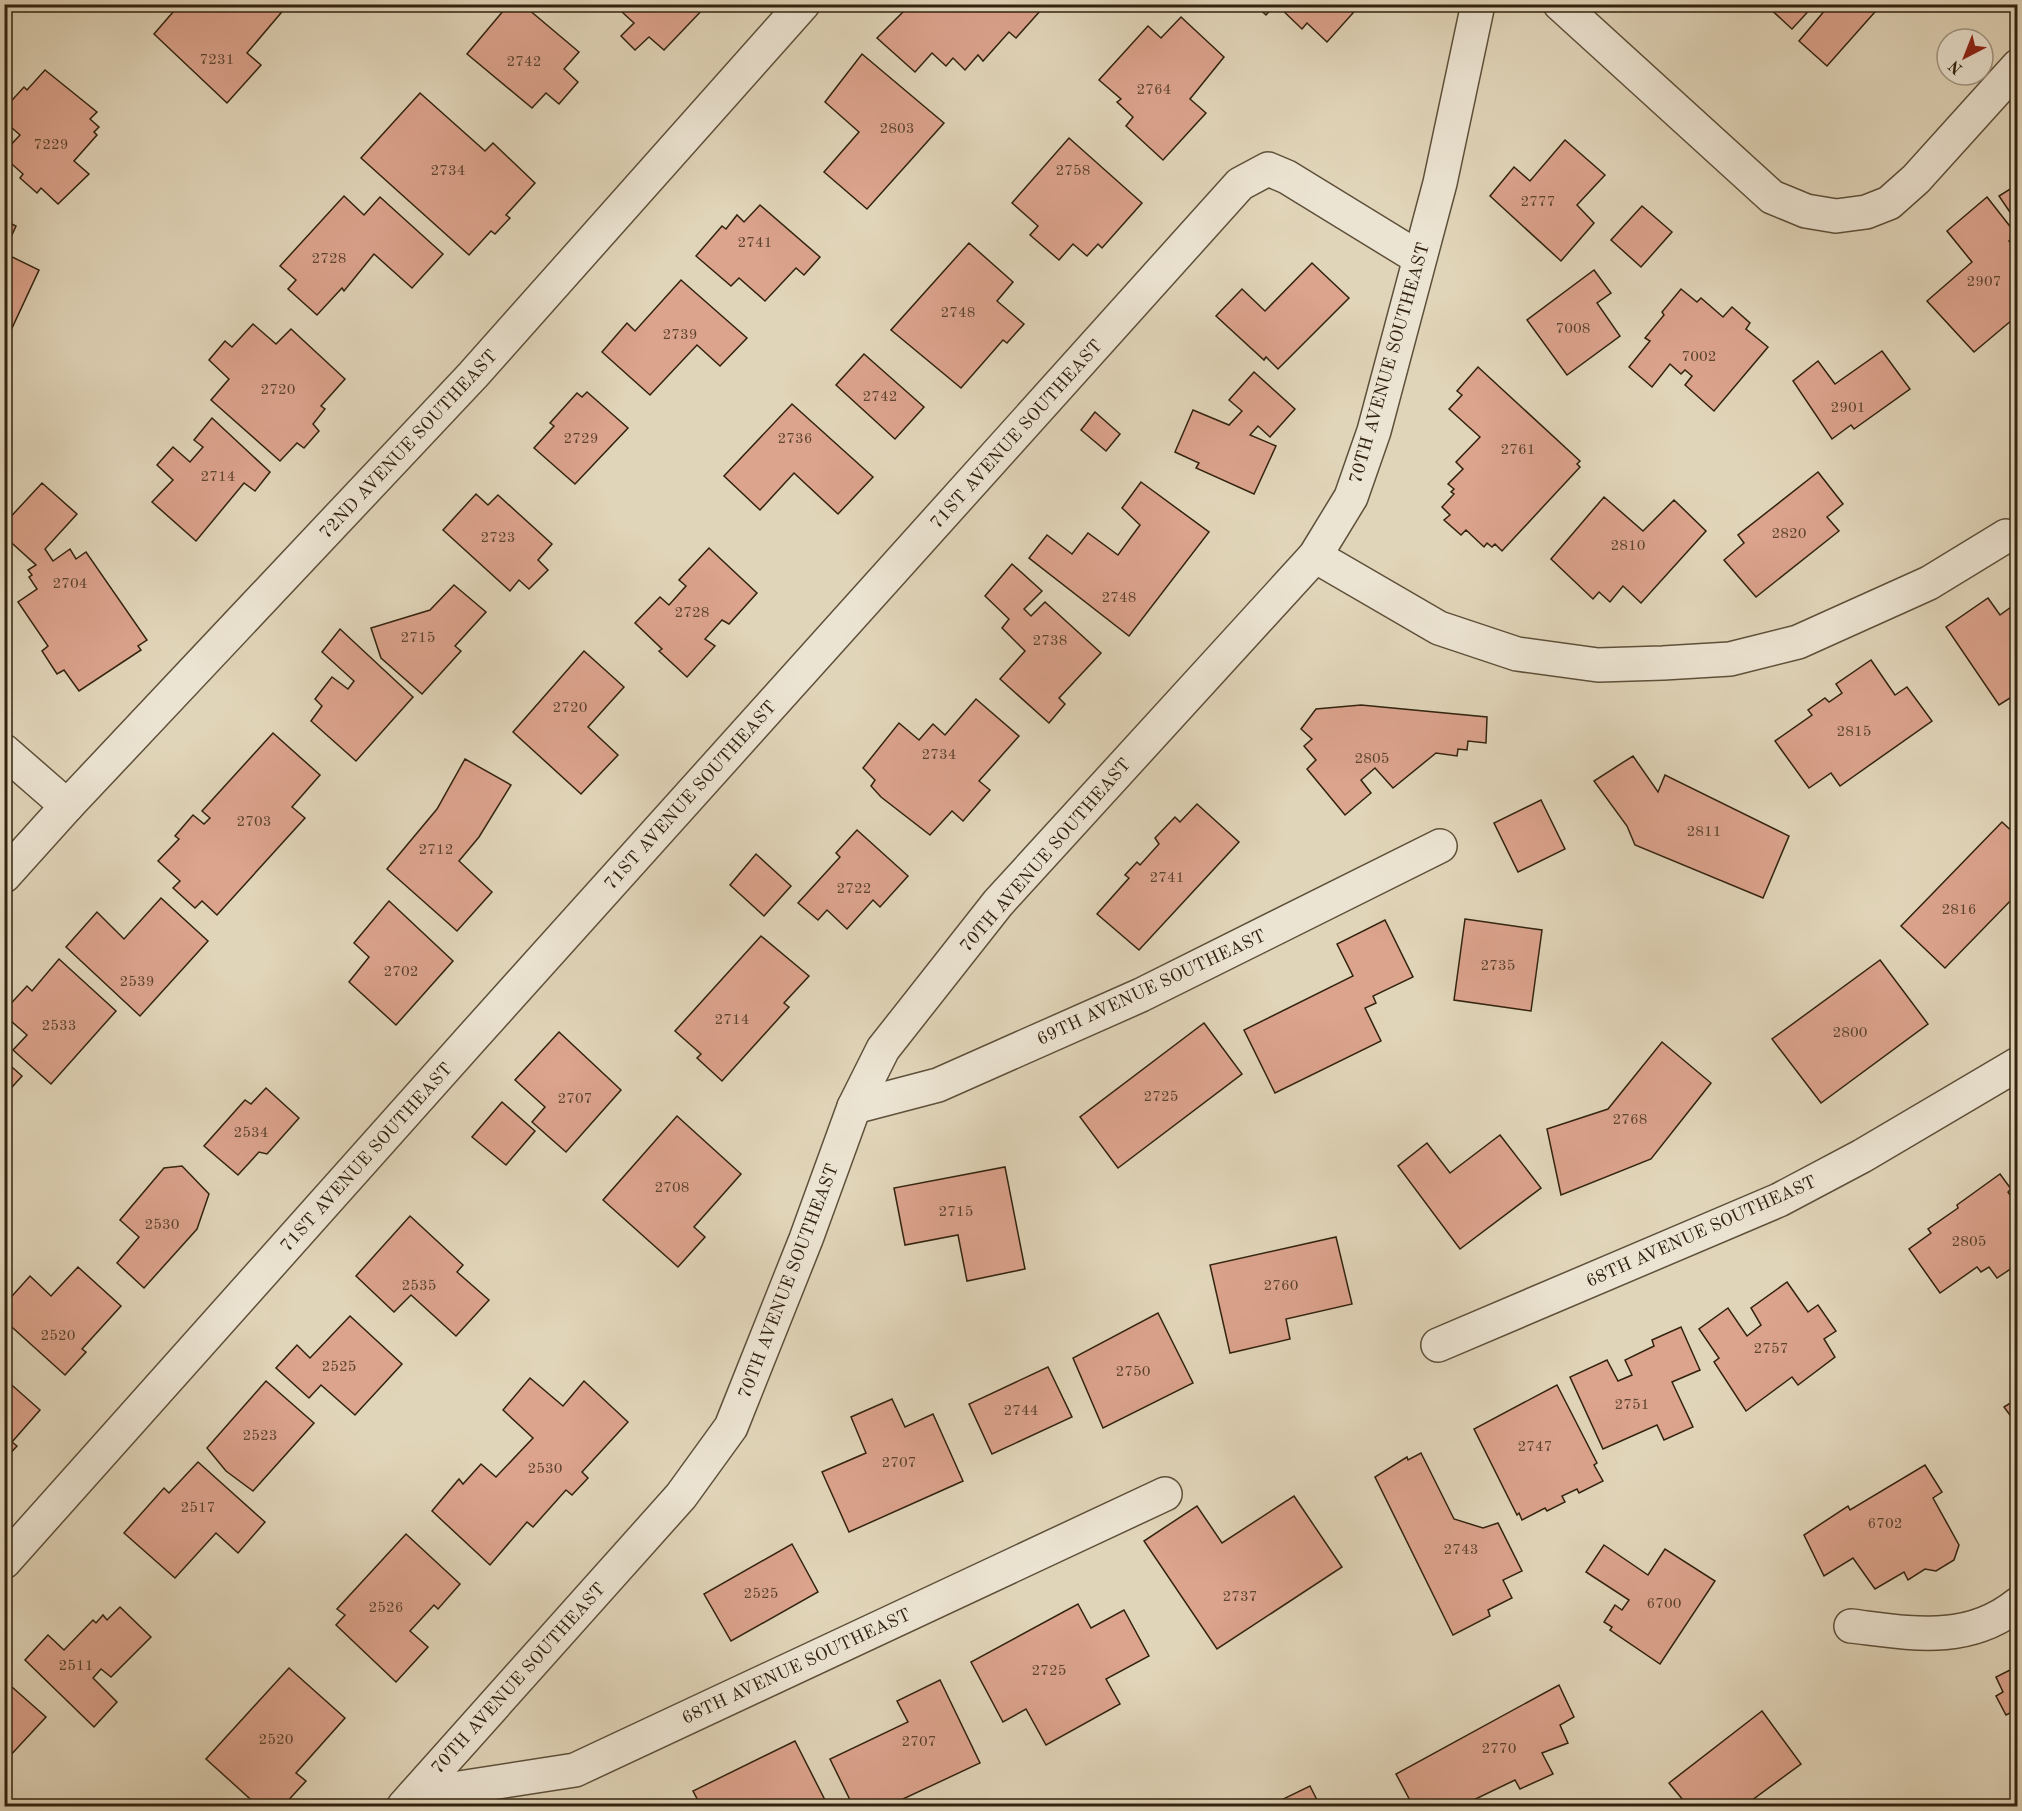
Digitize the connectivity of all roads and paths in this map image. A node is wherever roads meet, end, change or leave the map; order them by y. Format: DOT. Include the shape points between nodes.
graph roads {
  1 [pos="803,4"];
  2 [pos="1478,4"];
  3 [pos="1560,4"];
  4 [pos="2018,66"];
  5 [pos="1419,258"];
  6 [pos="2006,536"];
  7 [pos="1315,556"];
  8 [pos="4,751"];
  9 [pos="67,806"];
  10 [pos="1440,846"];
  11 [pos="4,876"];
  12 [pos="2018,1064"];
  13 [pos="854,1107"];
  14 [pos="1438,1345"];
  15 [pos="1165,1494"];
  16 [pos="4,1562"];
  17 [pos="2018,1604"];
  18 [pos="1851,1626"];
  19 [pos="409,1801"];
  1 -- 9 [label="street, 72ND AVENUE SOUTHEAST" via="473,375"];
  2 -- 5 [label="street, 70TH AVENUE SOUTHEAST" via="1440,183"];
  3 -- 4 [label="street" via="1772,197 1806,211 1836,216 1866,212 1889,202 1916,179"];
  5 -- 7 [label="street, 70TH AVENUE SOUTHEAST" via="1374,431 1351,498"];
  5 -- 16 [label="street, 71ST AVENUE SOUTHEAST" via="1268,169 1240,184"];
  6 -- 7 [label="street" via="1929,583 1798,642 1730,659 1598,665 1517,654 1439,628"];
  7 -- 13 [label="street, 70TH AVENUE SOUTHEAST" via="998,903 883,1049"];
  8 -- 9 [label="street"];
  9 -- 11 [label="street, 72ND AVENUE SOUTHEAST"];
  10 -- 13 [label="street, 69TH AVENUE SOUTHEAST" via="1141,995 938,1085"];
  12 -- 14 [label="street, 68TH AVENUE SOUTHEAST" via="1779,1200"];
  13 -- 19 [label="street, 70TH AVENUE SOUTHEAST" via="731,1427 681,1496"];
  15 -- 19 [label="street, 68TH AVENUE SOUTHEAST" via="575,1770"];
  17 -- 18 [label="street" via="1972,1630 1926,1633"];
}
